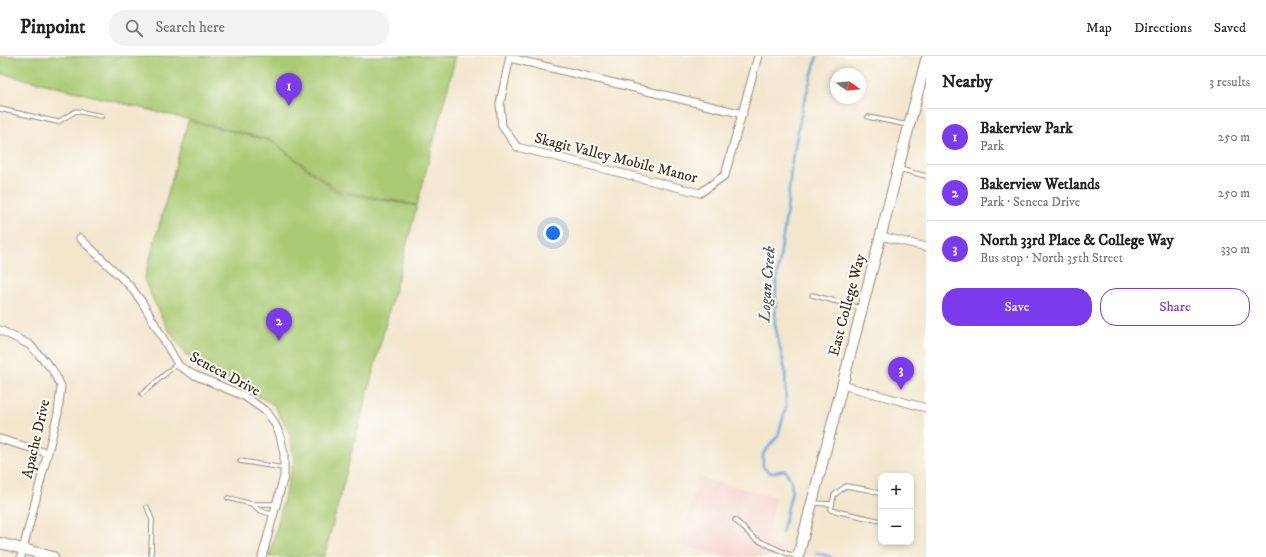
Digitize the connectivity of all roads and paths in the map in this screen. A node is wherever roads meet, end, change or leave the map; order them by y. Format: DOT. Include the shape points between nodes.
graph roads {
  1 [pos="758,56"];
  2 [pos="510,57"];
  3 [pos="926,60"];
  4 [pos="0,109"];
  5 [pos="743,114"];
  6 [pos="102,116"];
  7 [pos="868,117"];
  8 [pos="909,126"];
  9 [pos="898,169"];
  10 [pos="926,176"];
  11 [pos="881,236"];
  12 [pos="80,238"];
  13 [pos="926,247"];
  14 [pos="812,296"];
  15 [pos="862,308"];
  16 [pos="0,330"];
  17 [pos="178,363"];
  18 [pos="842,385"];
  19 [pos="142,394"];
  20 [pos="926,408"];
  21 [pos="0,439"];
  22 [pos="47,453"];
  23 [pos="240,461"];
  24 [pos="284,468"];
  25 [pos="878,493"];
  26 [pos="228,498"];
  27 [pos="812,503"];
  28 [pos="252,504"];
  29 [pos="276,504"];
  30 [pos="832,504"];
  31 [pos="147,507"];
  32 [pos="274,515"];
  33 [pos="736,520"];
  34 [pos="878,520"];
  35 [pos="0,544"];
  36 [pos="22,553"];
  37 [pos="52,557"];
  38 [pos="151,557"];
  39 [pos="262,557"];
  40 [pos="798,557"];
  1 -- 5 [label="street, Skagit Valley Mobile Manor"];
  2 -- 5 [label="street"];
  2 -- 5 [label="street, Skagit Valley Mobile Manor" via="500,104 502,126 517,147 700,193 725,175"];
  3 -- 8 [label="main road, East College Way"];
  4 -- 6 [label="lane" via="58,122 76,111"];
  7 -- 8 [label="lane"];
  8 -- 9 [label="main road, East College Way"];
  9 -- 10 [label="lane"];
  9 -- 11 [label="main road, East College Way"];
  11 -- 13 [label="street"];
  11 -- 15 [label="main road, East College Way"];
  12 -- 17 [label="street, Seneca Drive" via="130,286"];
  14 -- 15 [label="lane"];
  15 -- 18 [label="main road, East College Way"];
  16 -- 22 [label="street, Apache Drive" via="30,345 52,370 61,386 58,413"];
  17 -- 19 [label="lane"];
  17 -- 24 [label="street, Seneca Drive" via="192,374 244,396 267,412 280,435"];
  18 -- 20 [label="street"];
  18 -- 27 [label="main road, East College Way"];
  21 -- 22 [label="street"];
  22 -- 36 [label="street, Apache Drive"];
  23 -- 24 [label="lane"];
  24 -- 29 [label="street, Seneca Drive"];
  25 -- 30 [label="lane" via="846,486 834,495"];
  26 -- 28 [label="lane"];
  27 -- 30 [label="lane"];
  27 -- 40 [label="main road, East College Way"];
  28 -- 29 [label="lane"];
  28 -- 32 [label="lane" via="259,510"];
  29 -- 32 [label="street, Seneca Drive"];
  30 -- 34 [label="lane" via="831,510"];
  31 -- 38 [label="lane" via="152,520"];
  32 -- 39 [label="street, Seneca Drive"];
  33 -- 40 [label="lane" via="755,539"];
  35 -- 36 [label="main road"];
  36 -- 37 [label="main road"];
}
